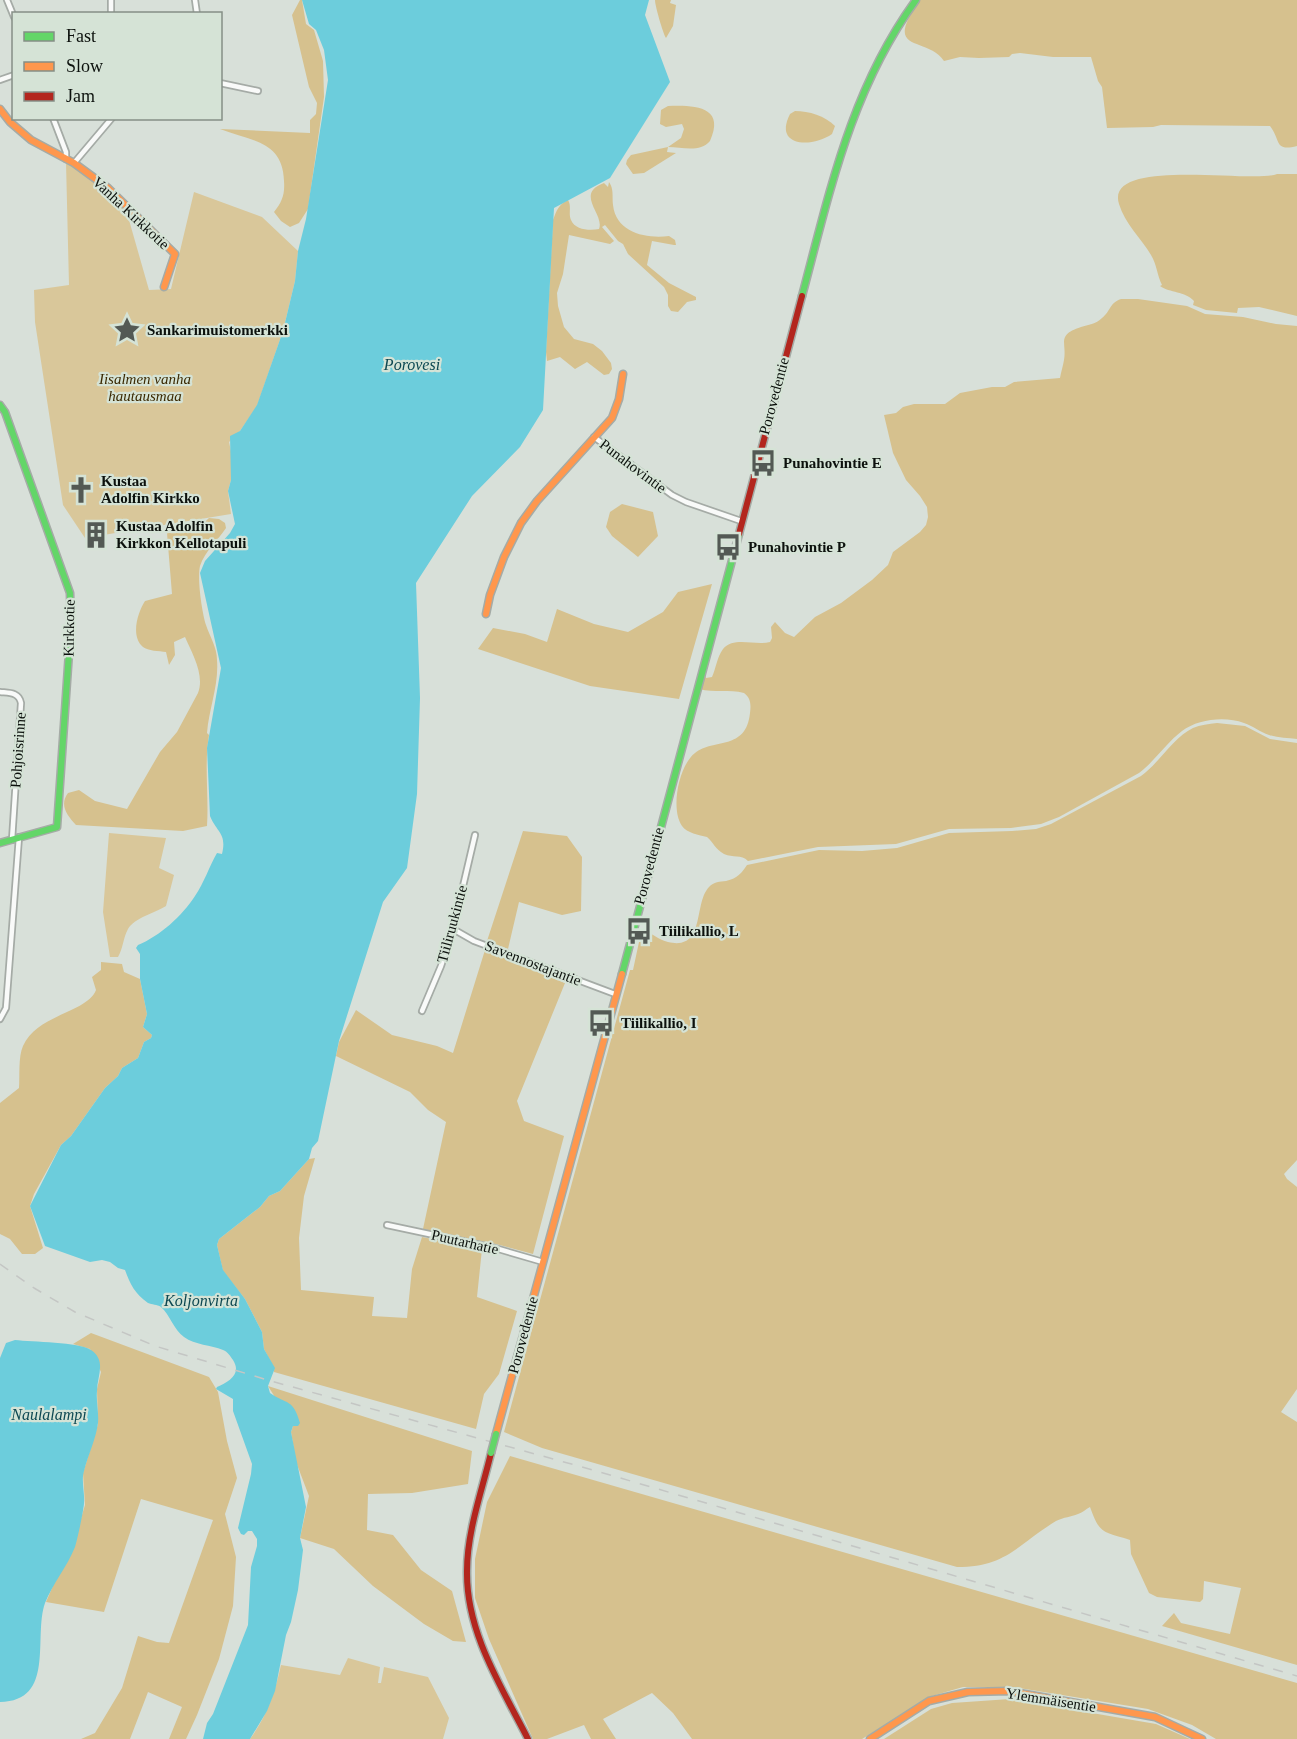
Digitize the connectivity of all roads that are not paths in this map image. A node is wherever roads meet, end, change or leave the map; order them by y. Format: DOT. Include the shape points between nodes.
graph roads {
  1 [pos="916,0"];
  2 [pos="222,83"];
  3 [pos="258,91"];
  4 [pos="0,110"];
  5 [pos="54,120"];
  6 [pos="110,120"];
  7 [pos="66,159"];
  8 [pos="74,164"];
  9 [pos="164,287"];
  10 [pos="623,374"];
  11 [pos="0,405"];
  12 [pos="594,437"];
  13 [pos="741,521"];
  14 [pos="486,614"];
  15 [pos="0,692"];
  16 [pos="474,835"];
  17 [pos="15,838"];
  18 [pos="0,843"];
  19 [pos="453,930"];
  20 [pos="615,994"];
  21 [pos="422,1011"];
  22 [pos="0,1019"];
  23 [pos="387,1225"];
  24 [pos="543,1262"];
  25 [pos="528,1739"];
  26 [pos="870,1739"];
  27 [pos="1202,1739"];
  1 -- 13 [label="street, Porovedentie" via="866,82 850,122"];
  2 -- 3 [label="street"];
  4 -- 7 [label="street, Vanha Kirkkotie" via="31,140"];
  5 -- 7 [label="street"];
  6 -- 8 [label="street"];
  7 -- 8 [label="street, Vanha Kirkkotie"];
  8 -- 9 [label="street, Vanha Kirkkotie" via="113,193 175,254"];
  10 -- 12 [label="street, Punahovintie" via="612,418"];
  11 -- 17 [label="street, Kirkkotie" via="70,593 57,827"];
  12 -- 13 [label="street, Punahovintie" via="672,495"];
  12 -- 14 [label="street" via="521,523 504,557"];
  13 -- 20 [label="street, Porovedentie"];
  15 -- 17 [label="street, Pohjoisrinne" via="18,696 21,703"];
  16 -- 19 [label="street, Tiiliruukintie"];
  17 -- 18 [label="street"];
  17 -- 22 [label="street, Pohjoisrinne" via="6,1008"];
  19 -- 20 [label="street, Savennostajantie"];
  19 -- 21 [label="street, Tiiliruukintie"];
  20 -- 24 [label="street, Porovedentie"];
  23 -- 24 [label="street, Puutarhatie"];
  24 -- 25 [label="street, Porovedentie, bridge" via="491,1453 466,1571 475,1628"];
  26 -- 27 [label="street, Ylemmäisentie" via="929,1701 968,1692 1009,1691 1155,1717"];
}
